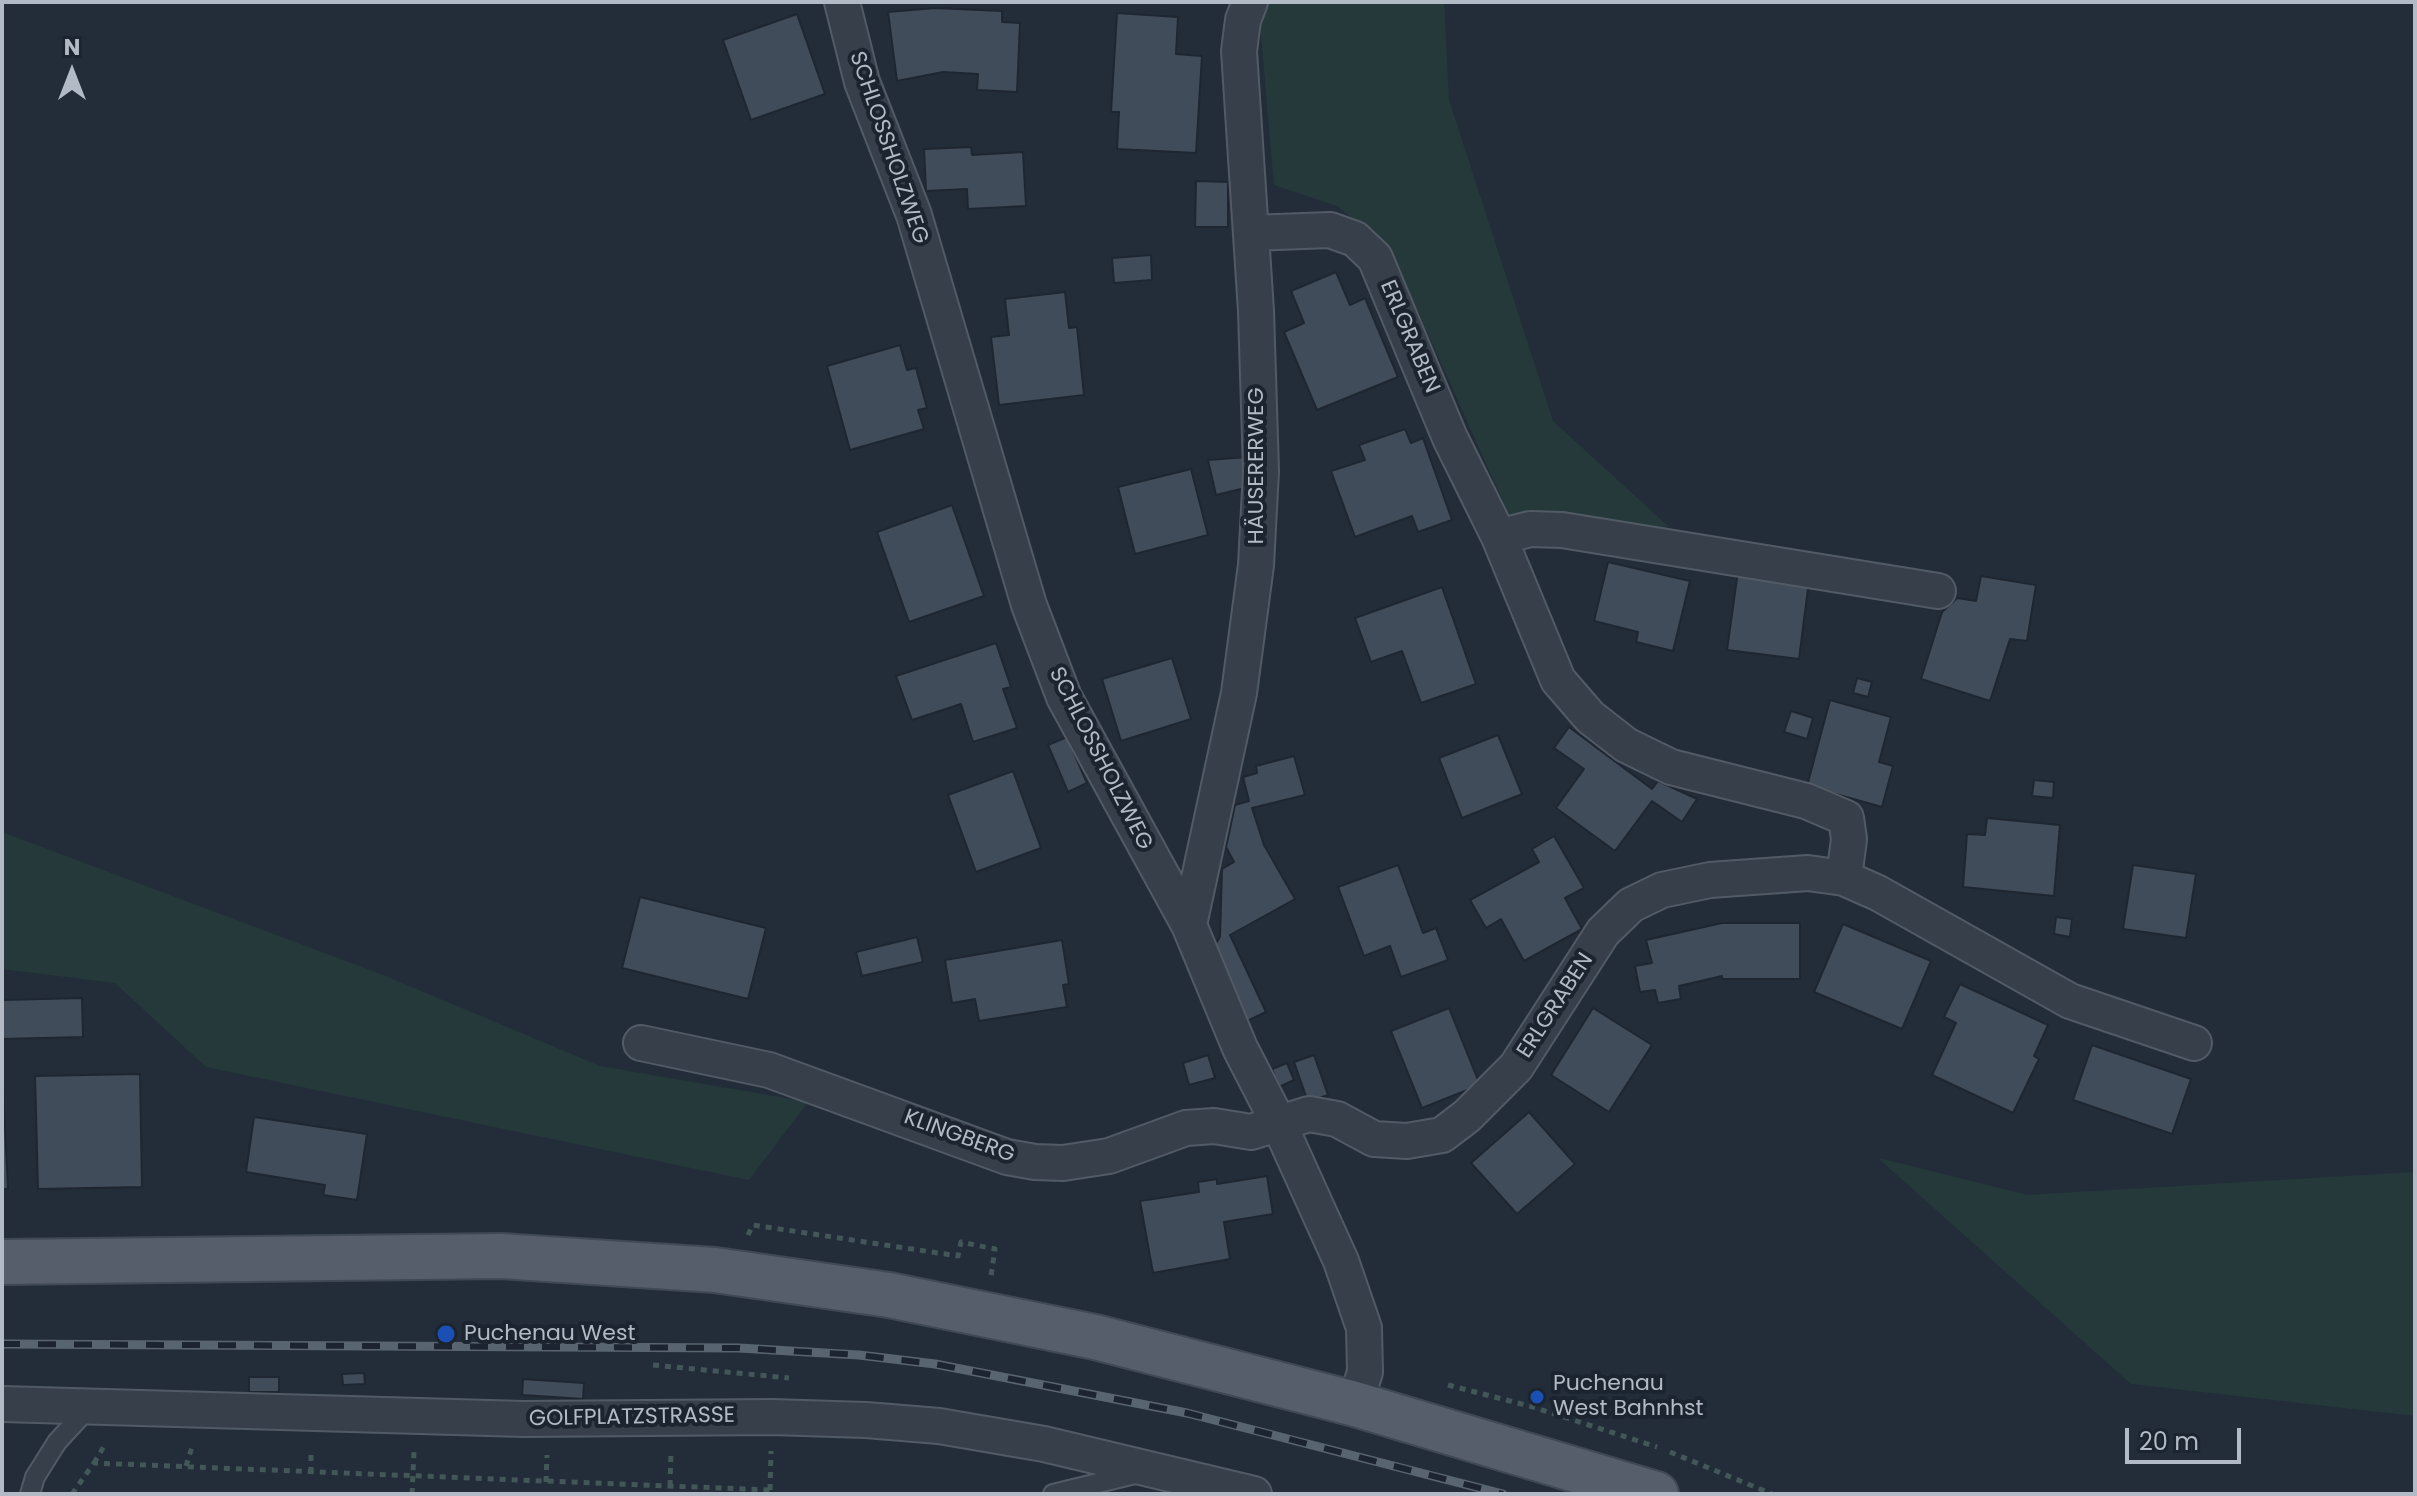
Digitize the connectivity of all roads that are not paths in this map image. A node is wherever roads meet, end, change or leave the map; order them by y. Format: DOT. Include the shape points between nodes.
graph roads {
  1 [pos="842,2"];
  2 [pos="1250,2"];
  3 [pos="1251,233"];
  4 [pos="1499,537"];
  5 [pos="1938,591"];
  6 [pos="1844,878"];
  7 [pos="1189,925"];
  8 [pos="641,1043"];
  9 [pos="2194,1043"];
  10 [pos="1279,1124"];
  11 [pos="2,1262"];
  12 [pos="2,1404"];
  13 [pos="1355,1404"];
  14 [pos="90,1406"];
  15 [pos="1153,1470"];
  16 [pos="30,1494"];
  17 [pos="1053,1494"];
  18 [pos="1254,1494"];
  19 [pos="1656,1494"];
  1 -- 7 [label="street, SCHLOSSHOLZWEG" via="862,82 914,215 1029,605 1064,697"];
  2 -- 3 [label="street, HÄUSERERWEG" via="1239,51"];
  3 -- 4 [label="street, ERLGRABEN" via="1330,230 1355,239 1375,258 1450,438"];
  3 -- 7 [label="street, HÄUSERERWEG" via="1261,471 1256,565 1239,693"];
  4 -- 5 [label="street" via="1530,529 1562,530"];
  4 -- 6 [label="street, ERLGRABEN" via="1558,680 1590,717 1626,745 1671,767 1806,801 1846,818"];
  6 -- 9 [label="street, ERLGRABEN" via="2070,1001"];
  6 -- 10 [label="street, ERLGRABEN" via="1808,873 1710,880 1662,890 1631,905 1603,932 1516,1067 1442,1135 1374,1139 1337,1119 1309,1114"];
  7 -- 10 [label="street, SCHLOSSHOLZWEG" via="1240,1048"];
  8 -- 10 [label="street, KLINGBERG" via="769,1070 1007,1157 1035,1162 1109,1156 1186,1128 1251,1132"];
  10 -- 13 [label="street, SCHLOSSHOLZWEG" via="1341,1261 1364,1328 1365,1372"];
  11 -- 13 [label="main road" via="501,1256 715,1270 889,1295 1095,1337"];
  12 -- 14 [label="street, GOLFPLATZSTRASSE"];
  13 -- 19 [label="main road"];
  14 -- 15 [label="street, GOLFPLATZSTRASSE" via="524,1419 866,1420 1029,1441"];
  14 -- 16 [label="lane" via="57,1442"];
  15 -- 17 [label="lane"];
  15 -- 18 [label="street, GOLFPLATZSTRASSE"];
}
